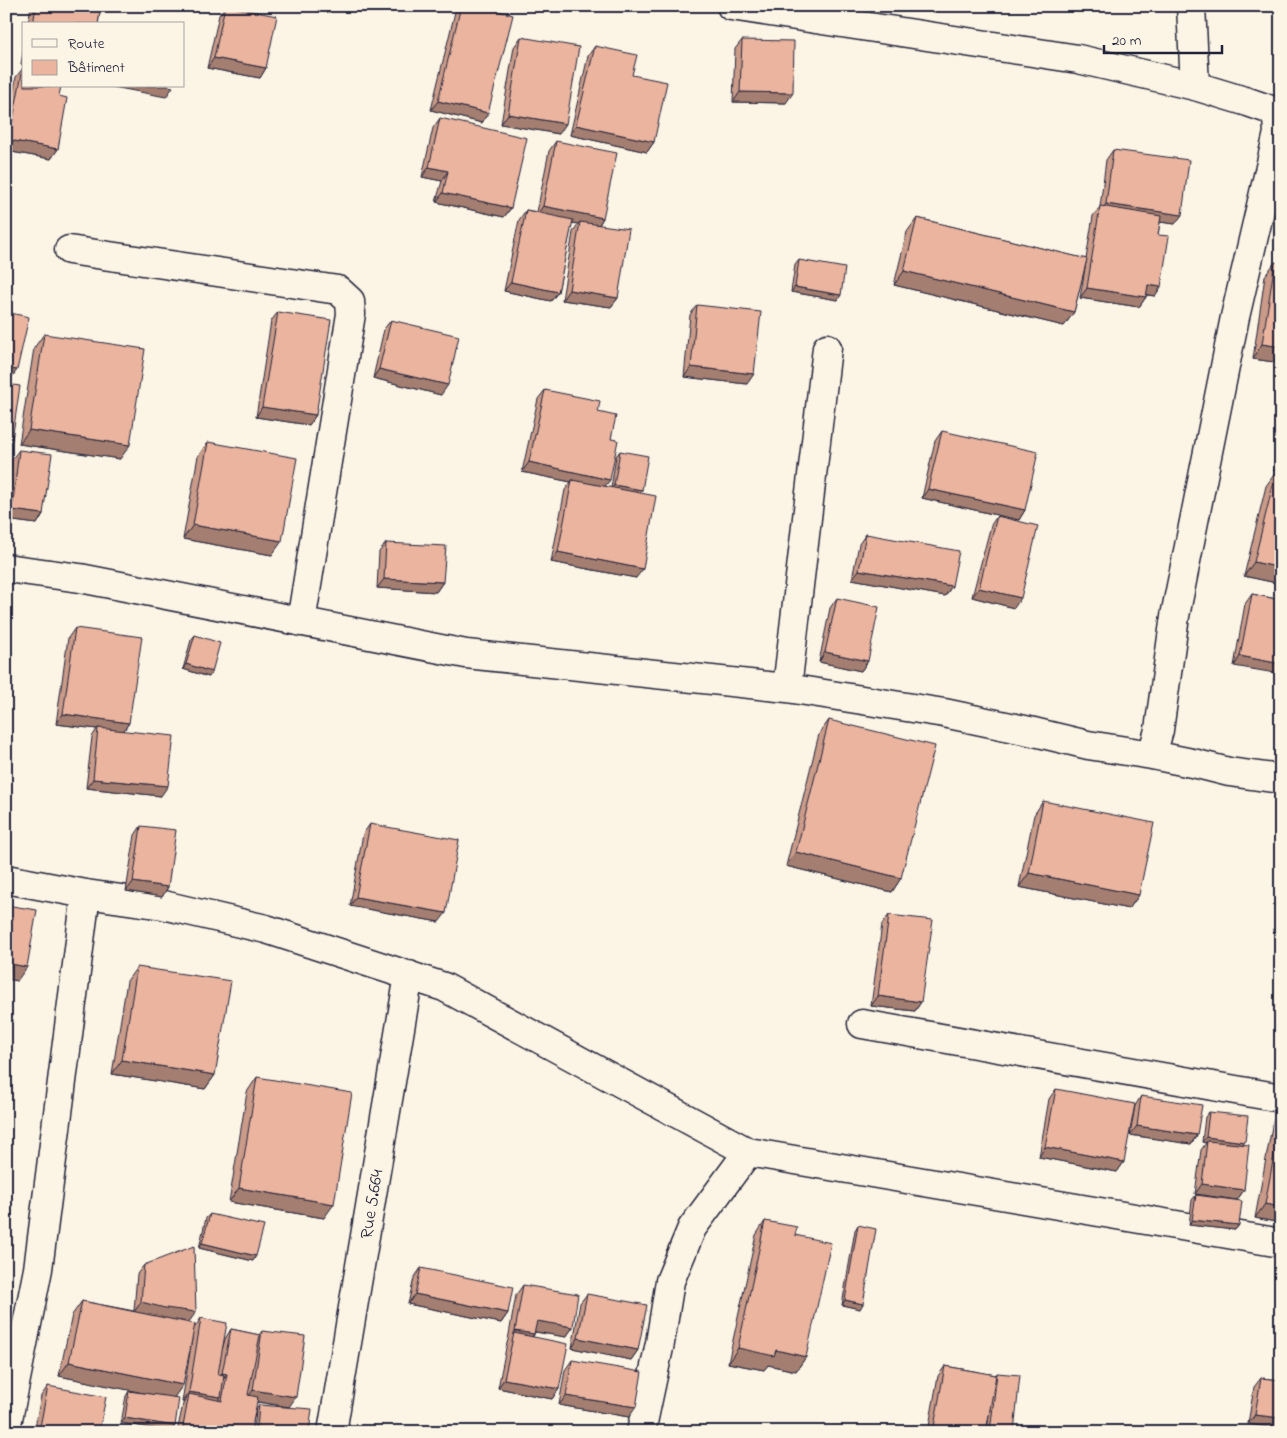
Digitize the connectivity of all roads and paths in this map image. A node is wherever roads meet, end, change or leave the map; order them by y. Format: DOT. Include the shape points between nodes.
graph roads {
  1 [pos="731,6"];
  2 [pos="1190,6"];
  3 [pos="1195,86"];
  4 [pos="1279,134"];
  5 [pos="69,250"];
  6 [pos="827,348"];
  7 [pos="6,568"];
  8 [pos="301,622"];
  9 [pos="787,688"];
  10 [pos="1152,755"];
  11 [pos="1281,779"];
  12 [pos="6,879"];
  13 [pos="86,894"];
  14 [pos="410,975"];
  15 [pos="862,1024"];
  16 [pos="1281,1098"];
  17 [pos="748,1152"];
  18 [pos="1281,1243"];
  19 [pos="6,1429"];
  20 [pos="332,1432"];
  21 [pos="641,1432"];
  1 -- 3 [label="street" via="1078,59"];
  2 -- 3 [label="street"];
  3 -- 4 [label="street" via="1271,110 1277,120"];
  4 -- 10 [label="street" via="1235,317 1175,616 1159,730"];
  5 -- 8 [label="street" via="338,290 350,301 351,314"];
  6 -- 9 [label="street"];
  7 -- 8 [label="street" via="80,578"];
  8 -- 9 [label="street" via="466,654"];
  9 -- 10 [label="street" via="944,713 1088,746"];
  10 -- 11 [label="street" via="1229,772"];
  12 -- 13 [label="street"];
  13 -- 14 [label="street" via="163,905 266,929"];
  13 -- 19 [label="street" via="38,1269"];
  14 -- 17 [label="street" via="444,986"];
  14 -- 20 [label="street, Rue 5.664"];
  15 -- 16 [label="street"];
  17 -- 18 [label="street"];
  17 -- 21 [label="street" via="692,1228 670,1281"];
}
